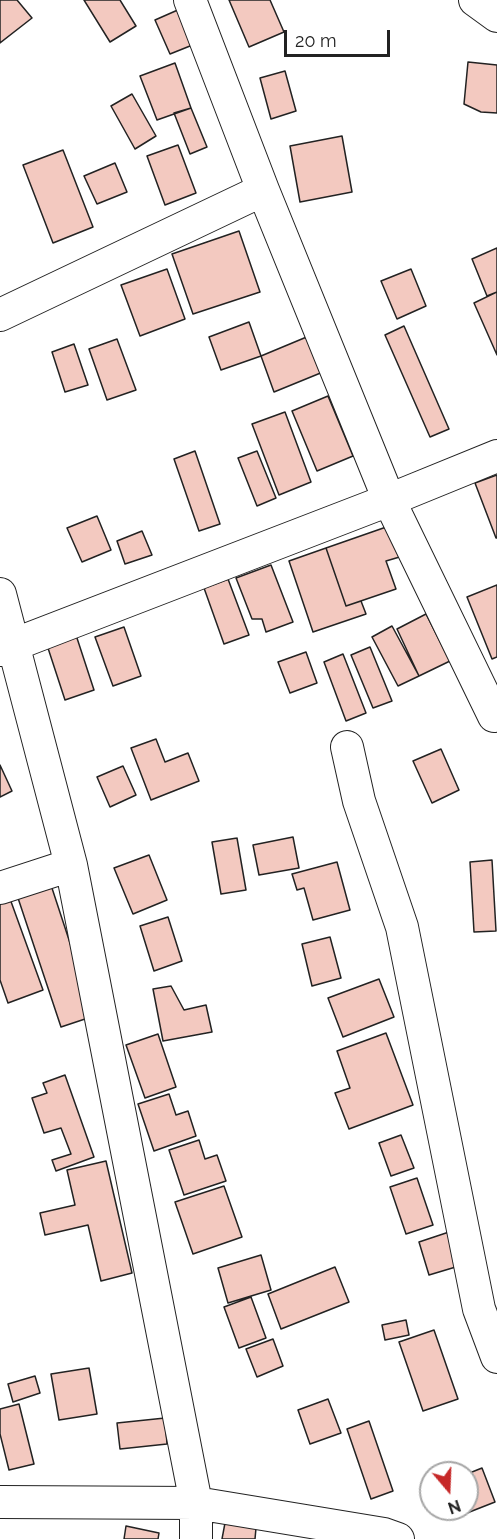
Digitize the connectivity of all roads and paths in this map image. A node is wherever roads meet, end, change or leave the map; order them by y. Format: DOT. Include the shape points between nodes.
graph roads {
  1 [pos="190,0"];
  2 [pos="475,0"];
  3 [pos="497,16"];
  4 [pos="263,190"];
  5 [pos="0,315"];
  6 [pos="497,456"];
  7 [pos="389,500"];
  8 [pos="0,594"];
  9 [pos="6,647"];
  10 [pos="494,716"];
  11 [pos="347,747"];
  12 [pos="71,865"];
  13 [pos="0,888"];
  14 [pos="497,1357"];
  15 [pos="0,1502"];
  16 [pos="196,1503"];
  17 [pos="196,1539"];
  18 [pos="398,1539"];
  1 -- 4 [label="street"];
  2 -- 3 [label="street"];
  4 -- 5 [label="street"];
  4 -- 7 [label="street"];
  6 -- 7 [label="street"];
  7 -- 9 [label="street"];
  7 -- 10 [label="street"];
  8 -- 9 [label="street"];
  9 -- 12 [label="street"];
  11 -- 14 [label="street" via="359,801 402,927 479,1310"];
  12 -- 13 [label="street"];
  12 -- 16 [label="street"];
  15 -- 16 [label="street"];
  16 -- 17 [label="street"];
  16 -- 18 [label="street"];
}
